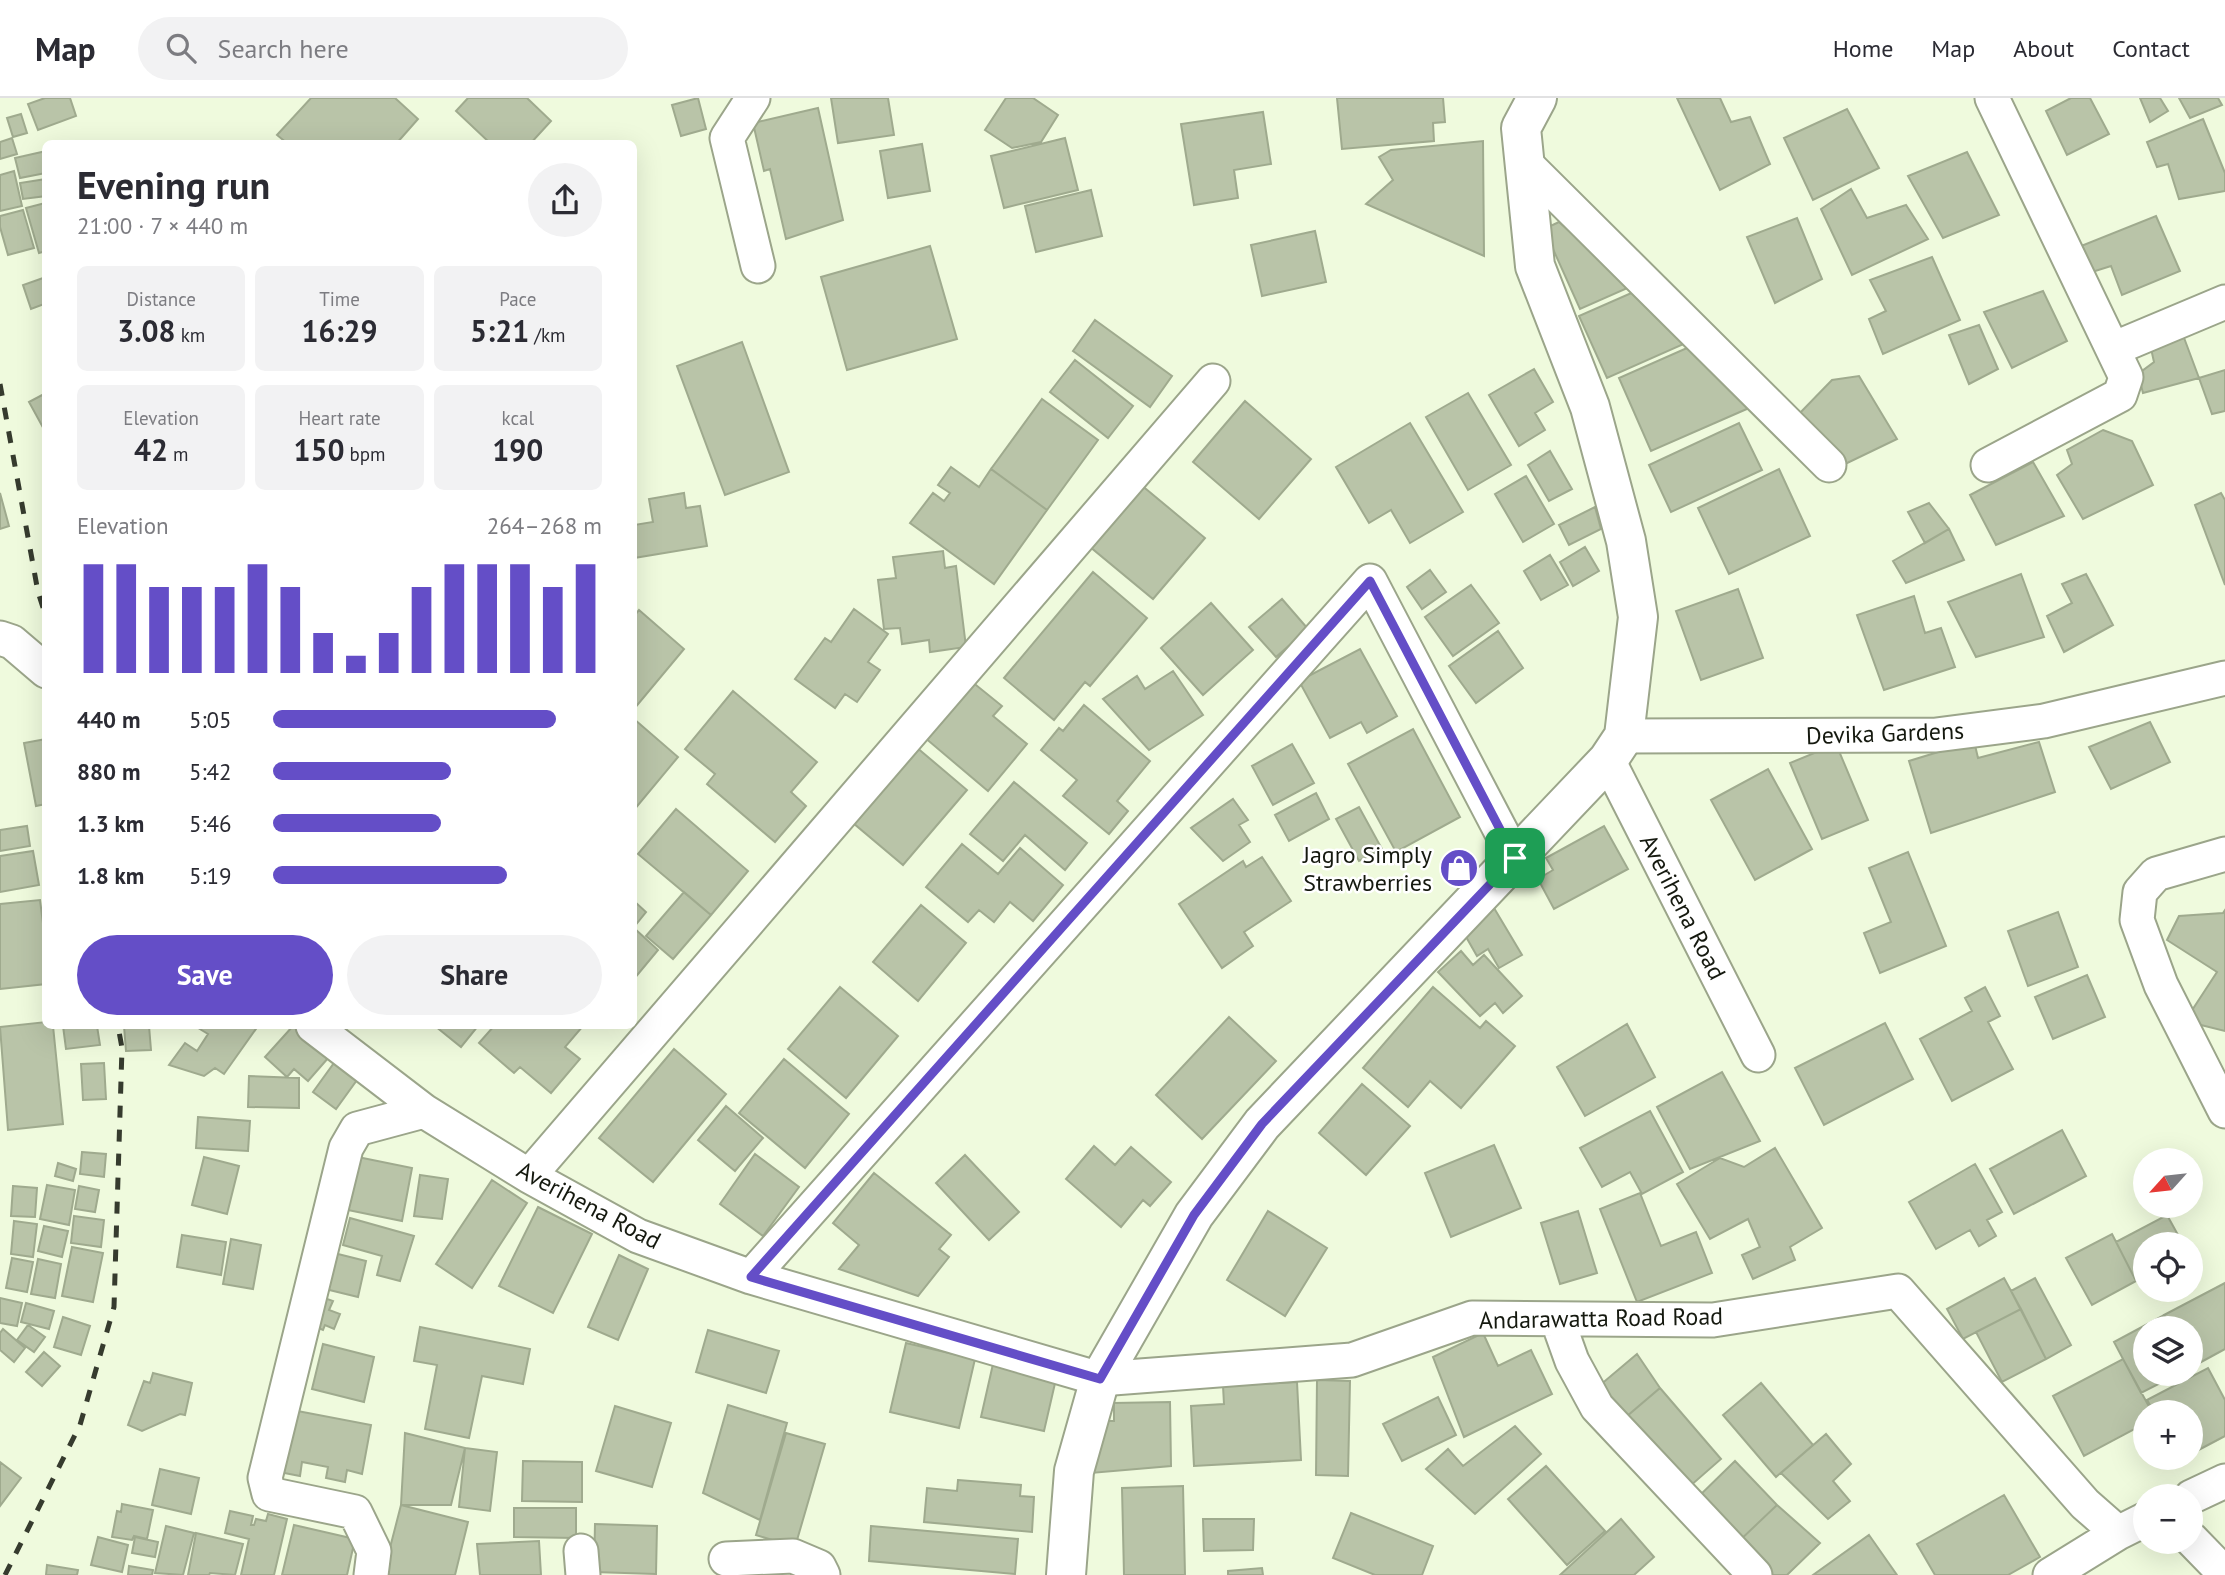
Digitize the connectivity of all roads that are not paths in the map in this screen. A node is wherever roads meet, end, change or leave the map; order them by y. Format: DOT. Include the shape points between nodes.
graph roads {
  1 [pos="753,98"];
  2 [pos="1537,98"];
  3 [pos="1992,98"];
  4 [pos="1524,162"];
  5 [pos="758,266"];
  6 [pos="2225,302"];
  7 [pos="2113,349"];
  8 [pos="1213,381"];
  9 [pos="1988,465"];
  10 [pos="1829,466"];
  11 [pos="0,638"];
  12 [pos="42,668"];
  13 [pos="2225,678"];
  14 [pos="1616,748"];
  15 [pos="2225,854"];
  16 [pos="1515,858"];
  17 [pos="317,1029"];
  18 [pos="1758,1055"];
  19 [pos="424,1111"];
  20 [pos="2225,1111"];
  21 [pos="529,1176"];
  22 [pos="751,1277"];
  23 [pos="1557,1319"];
  24 [pos="1100,1379"];
  25 [pos="2225,1481"];
  26 [pos="2203,1491"];
  27 [pos="2132,1526"];
  28 [pos="2203,1551"];
  29 [pos="726,1559"];
  30 [pos="2225,1574"];
  31 [pos="371,1575"];
  32 [pos="823,1575"];
  33 [pos="1066,1575"];
  34 [pos="1755,1575"];
  35 [pos="2050,1575"];
  1 -- 5 [label="street" via="727,138"];
  2 -- 4 [label="main road" via="1521,128"];
  3 -- 7 [label="street"];
  4 -- 10 [label="street"];
  4 -- 14 [label="main road" via="1535,266 1590,407 1626,541 1638,617"];
  6 -- 7 [label="street"];
  7 -- 9 [label="street" via="2126,377 2120,395"];
  8 -- 21 [label="street"];
  11 -- 12 [label="street" via="12,642"];
  13 -- 14 [label="street, Devika Gardens" via="2044,721 1936,736"];
  14 -- 16 [label="main road"];
  14 -- 18 [label="street, Averihena Road"];
  15 -- 20 [label="street" via="2156,874 2140,892 2137,920 2161,985"];
  16 -- 22 [label="street" via="1370,581"];
  16 -- 24 [label="main road" via="1262,1124 1194,1215"];
  17 -- 19 [label="street, Averihena Road"];
  19 -- 21 [label="street, Averihena Road"];
  19 -- 31 [label="street" via="357,1129 346,1148 265,1478 269,1494 355,1512 374,1551"];
  21 -- 22 [label="street, Averihena Road" via="638,1236"];
  22 -- 24 [label="street, Averihena Road"];
  23 -- 24 [label="street, Andarawatta Road Road" via="1472,1318 1352,1360"];
  23 -- 27 [label="street, Andarawatta Road Road" via="1713,1320 1898,1290 2085,1504"];
  23 -- 34 [label="street" via="1572,1361 1597,1407"];
  24 -- 33 [label="main road" via="1074,1471"];
  25 -- 26 [label="street"];
  27 -- 35 [label="street"];
  28 -- 30 [label="street"];
  29 -- 32 [label="street" via="793,1556 819,1567"];
}
